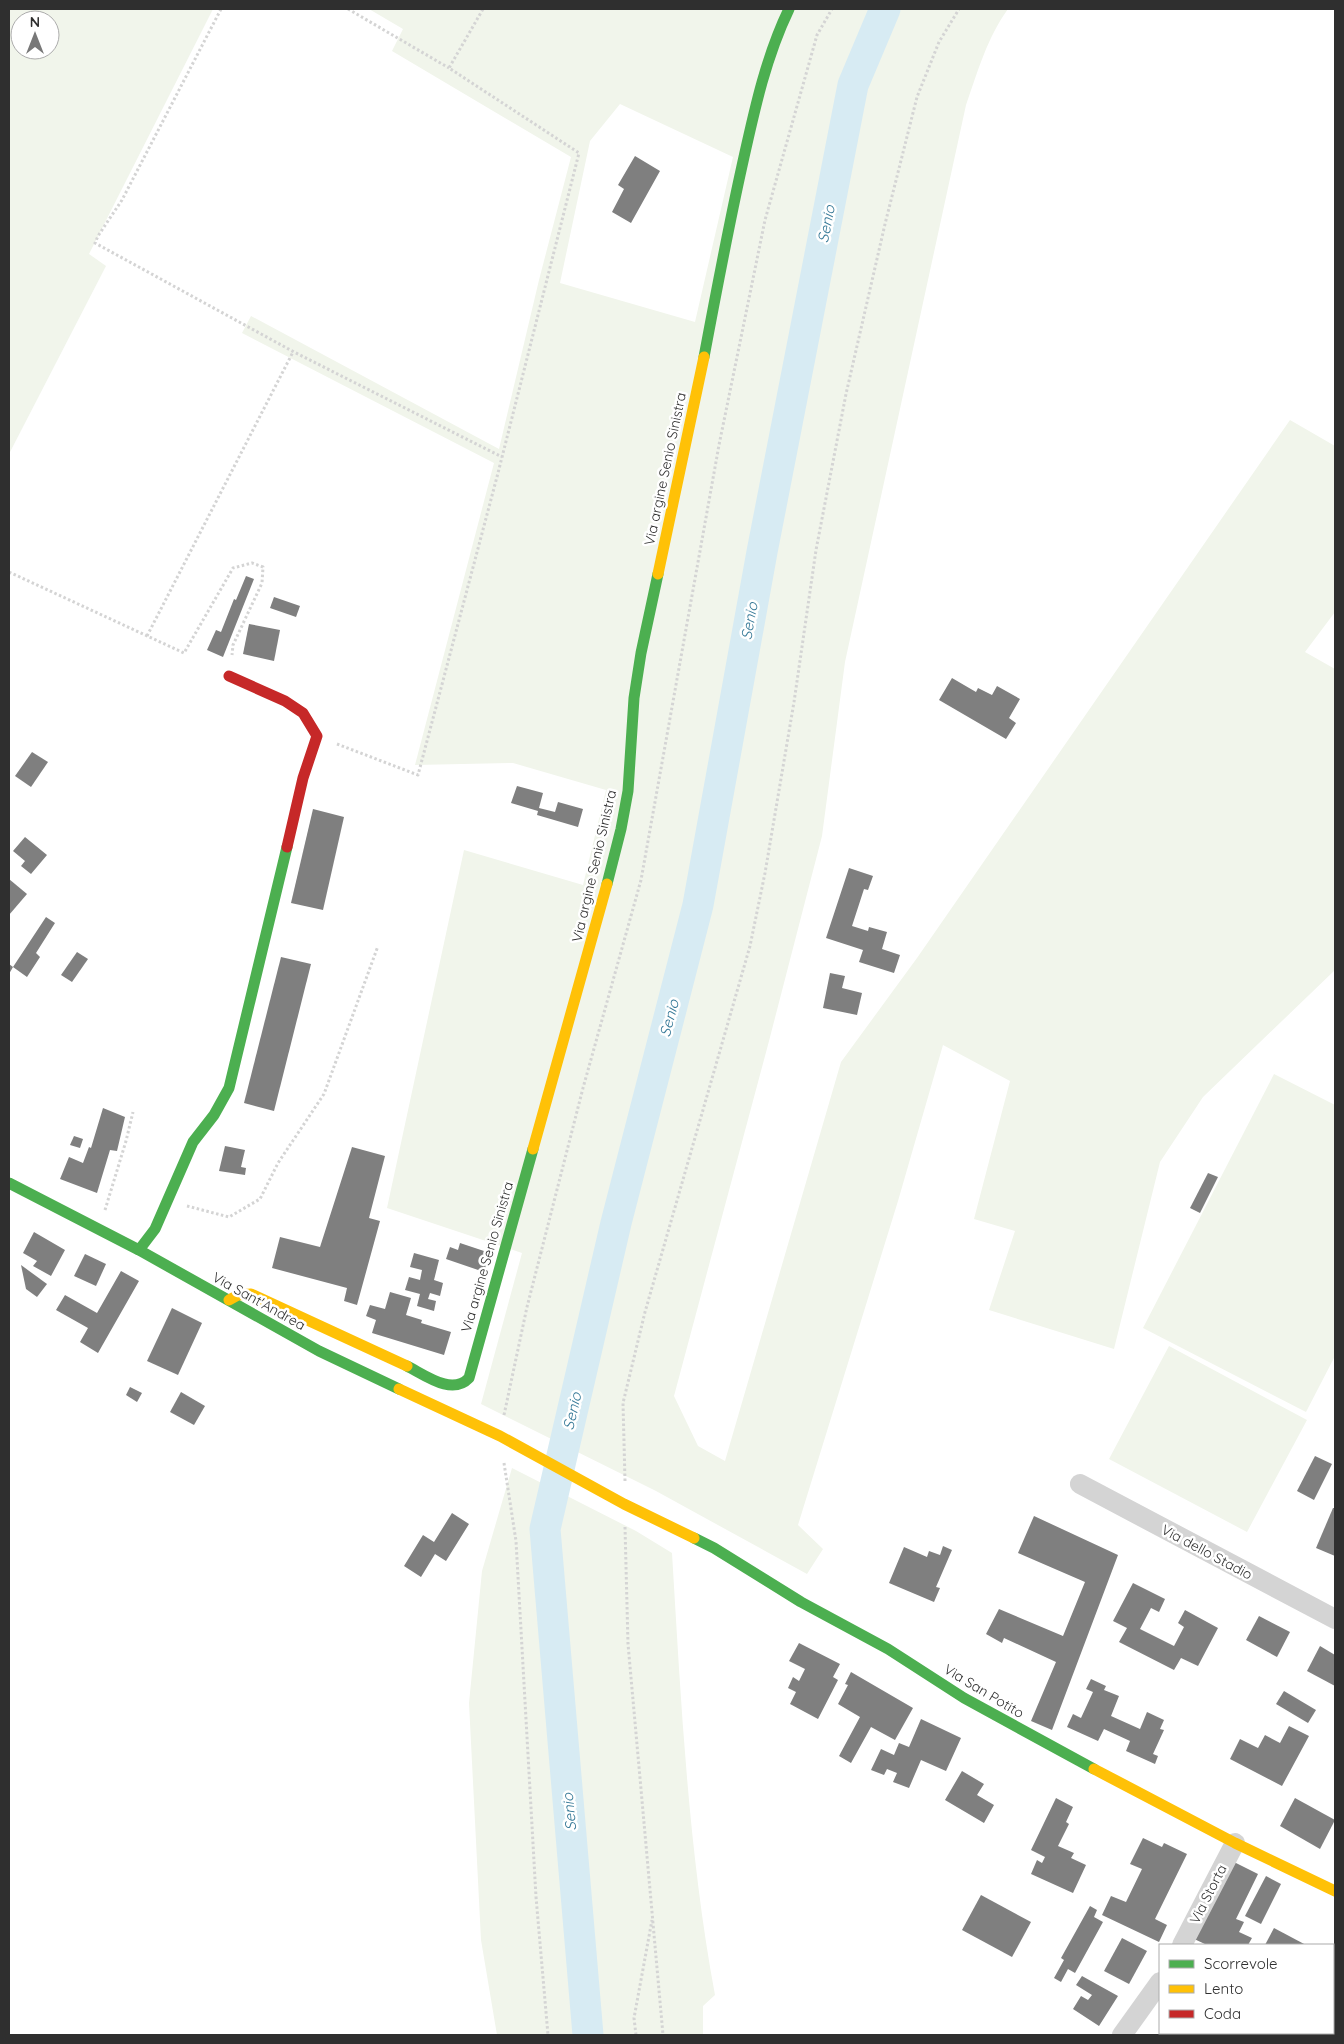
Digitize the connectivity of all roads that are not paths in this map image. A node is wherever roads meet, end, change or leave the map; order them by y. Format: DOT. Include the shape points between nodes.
graph roads {
  1 [pos="789,9"];
  2 [pos="229,676"];
  3 [pos="9,1183"];
  4 [pos="139,1250"];
  5 [pos="229,1300"];
  6 [pos="1080,1484"];
  7 [pos="624,1504"];
  8 [pos="1335,1619"];
  9 [pos="1235,1843"];
  10 [pos="1335,1889"];
  11 [pos="1183,1944"];
  12 [pos="1159,1983"];
  13 [pos="1122,2035"];
  1 -- 5 [label="street, Via argine Senio Sinistra" via="758,94 641,653 634,698 628,791 621,829 469,1378 456,1387 446,1385 251,1294"];
  2 -- 4 [label="street" via="286,701 303,713 317,736 303,778 229,1088 193,1142 155,1229"];
  3 -- 4 [label="street, Via Sant'Andrea"];
  4 -- 5 [label="street, Via Sant'Andrea"];
  5 -- 7 [label="street, Via Sant'Andrea" via="319,1351 500,1436"];
  6 -- 8 [label="street, Via dello Stadio"];
  7 -- 9 [label="street, Via San Potito" via="714,1548 1036,1739"];
  9 -- 10 [label="street, Via San Potito"];
  9 -- 11 [label="street, Via Storta"];
  12 -- 13 [label="street"];
}
